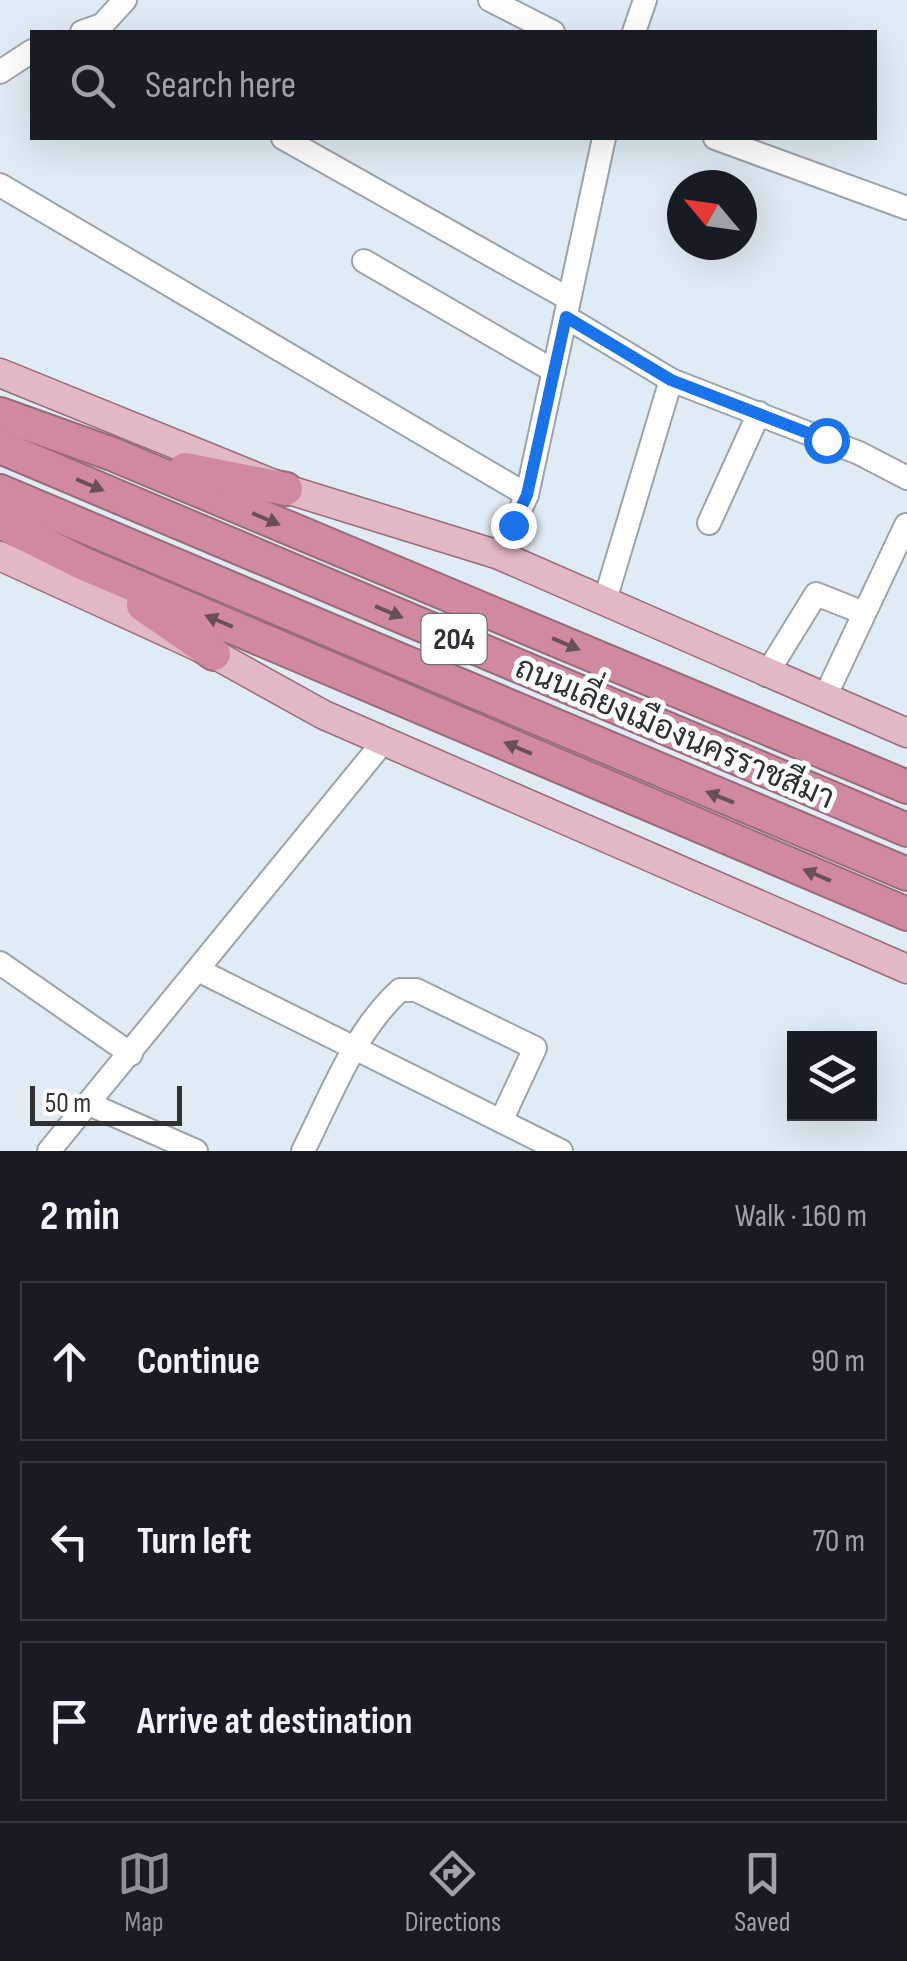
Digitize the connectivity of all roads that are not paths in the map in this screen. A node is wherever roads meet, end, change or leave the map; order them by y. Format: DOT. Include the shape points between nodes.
graph roads {
  1 [pos="125,0"];
  2 [pos="490,0"];
  3 [pos="645,0"];
  4 [pos="88,30"];
  5 [pos="549,30"];
  6 [pos="635,30"];
  7 [pos="30,52"];
  8 [pos="0,72"];
  9 [pos="287,140"];
  10 [pos="604,140"];
  11 [pos="720,140"];
  12 [pos="0,185"];
  13 [pos="907,208"];
  14 [pos="364,261"];
  15 [pos="568,308"];
  16 [pos="554,371"];
  17 [pos="0,374"];
  18 [pos="671,380"];
  19 [pos="759,413"];
  20 [pos="0,414"];
  21 [pos="0,447"];
  22 [pos="112,454"];
  23 [pos="907,478"];
  24 [pos="286,489"];
  25 [pos="0,491"];
  26 [pos="527,495"];
  27 [pos="0,522"];
  28 [pos="709,524"];
  29 [pos="906,525"];
  30 [pos="0,556"];
  31 [pos="499,556"];
  32 [pos="84,564"];
  33 [pos="605,600"];
  34 [pos="864,614"];
  35 [pos="214,654"];
  36 [pos="766,675"];
  37 [pos="824,699"];
  38 [pos="907,733"];
  39 [pos="384,741"];
  40 [pos="907,788"];
  41 [pos="907,830"];
  42 [pos="907,874"];
  43 [pos="907,914"];
  44 [pos="0,964"];
  45 [pos="907,968"];
  46 [pos="200,970"];
  47 [pos="355,1048"];
  48 [pos="131,1054"];
  49 [pos="90,1104"];
  50 [pos="501,1121"];
  51 [pos="49,1151"];
  52 [pos="196,1151"];
  53 [pos="303,1151"];
  54 [pos="560,1151"];
  1 -- 4 [label="street" via="102,25"];
  2 -- 5 [label="street"];
  3 -- 6 [label="street"];
  7 -- 8 [label="street"];
  9 -- 15 [label="street"];
  10 -- 15 [label="street"];
  11 -- 13 [label="street"];
  12 -- 26 [label="street"];
  14 -- 16 [label="street"];
  15 -- 16 [label="street"];
  15 -- 18 [label="street"];
  16 -- 26 [label="street"];
  17 -- 24 [label="main road"];
  18 -- 19 [label="street"];
  18 -- 33 [label="street"];
  19 -- 23 [label="street"];
  19 -- 28 [label="street"];
  20 -- 22 [label="highway"];
  21 -- 41 [label="highway, ถนนเลี่ยงเมืองนครราชสีมา / 204, one-way"];
  22 -- 24 [label="highway"];
  22 -- 40 [label="highway, one-way"];
  24 -- 31 [label="main road"];
  42 -- 25 [label="highway, ถนนเลี่ยงเมืองนครราชสีมา / 204, one-way"];
  26 -- 31 [label="street"];
  27 -- 32 [label="highway"];
  29 -- 34 [label="street"];
  30 -- 35 [label="main road"];
  31 -- 33 [label="main road"];
  32 -- 35 [label="highway"];
  43 -- 32 [label="highway, one-way"];
  33 -- 36 [label="main road"];
  34 -- 36 [label="street" via="816,594"];
  34 -- 37 [label="street"];
  35 -- 39 [label="main road" via="324,716"];
  36 -- 37 [label="main road"];
  37 -- 38 [label="main road"];
  39 -- 45 [label="main road"];
  39 -- 46 [label="street"];
  44 -- 48 [label="street"];
  46 -- 47 [label="street"];
  46 -- 48 [label="street"];
  47 -- 50 [label="street"];
  47 -- 50 [label="street" via="378,1010 400,990 416,990 535,1048"];
  47 -- 53 [label="street"];
  48 -- 49 [label="street"];
  49 -- 51 [label="street"];
  49 -- 52 [label="street"];
  50 -- 54 [label="street"];
}
